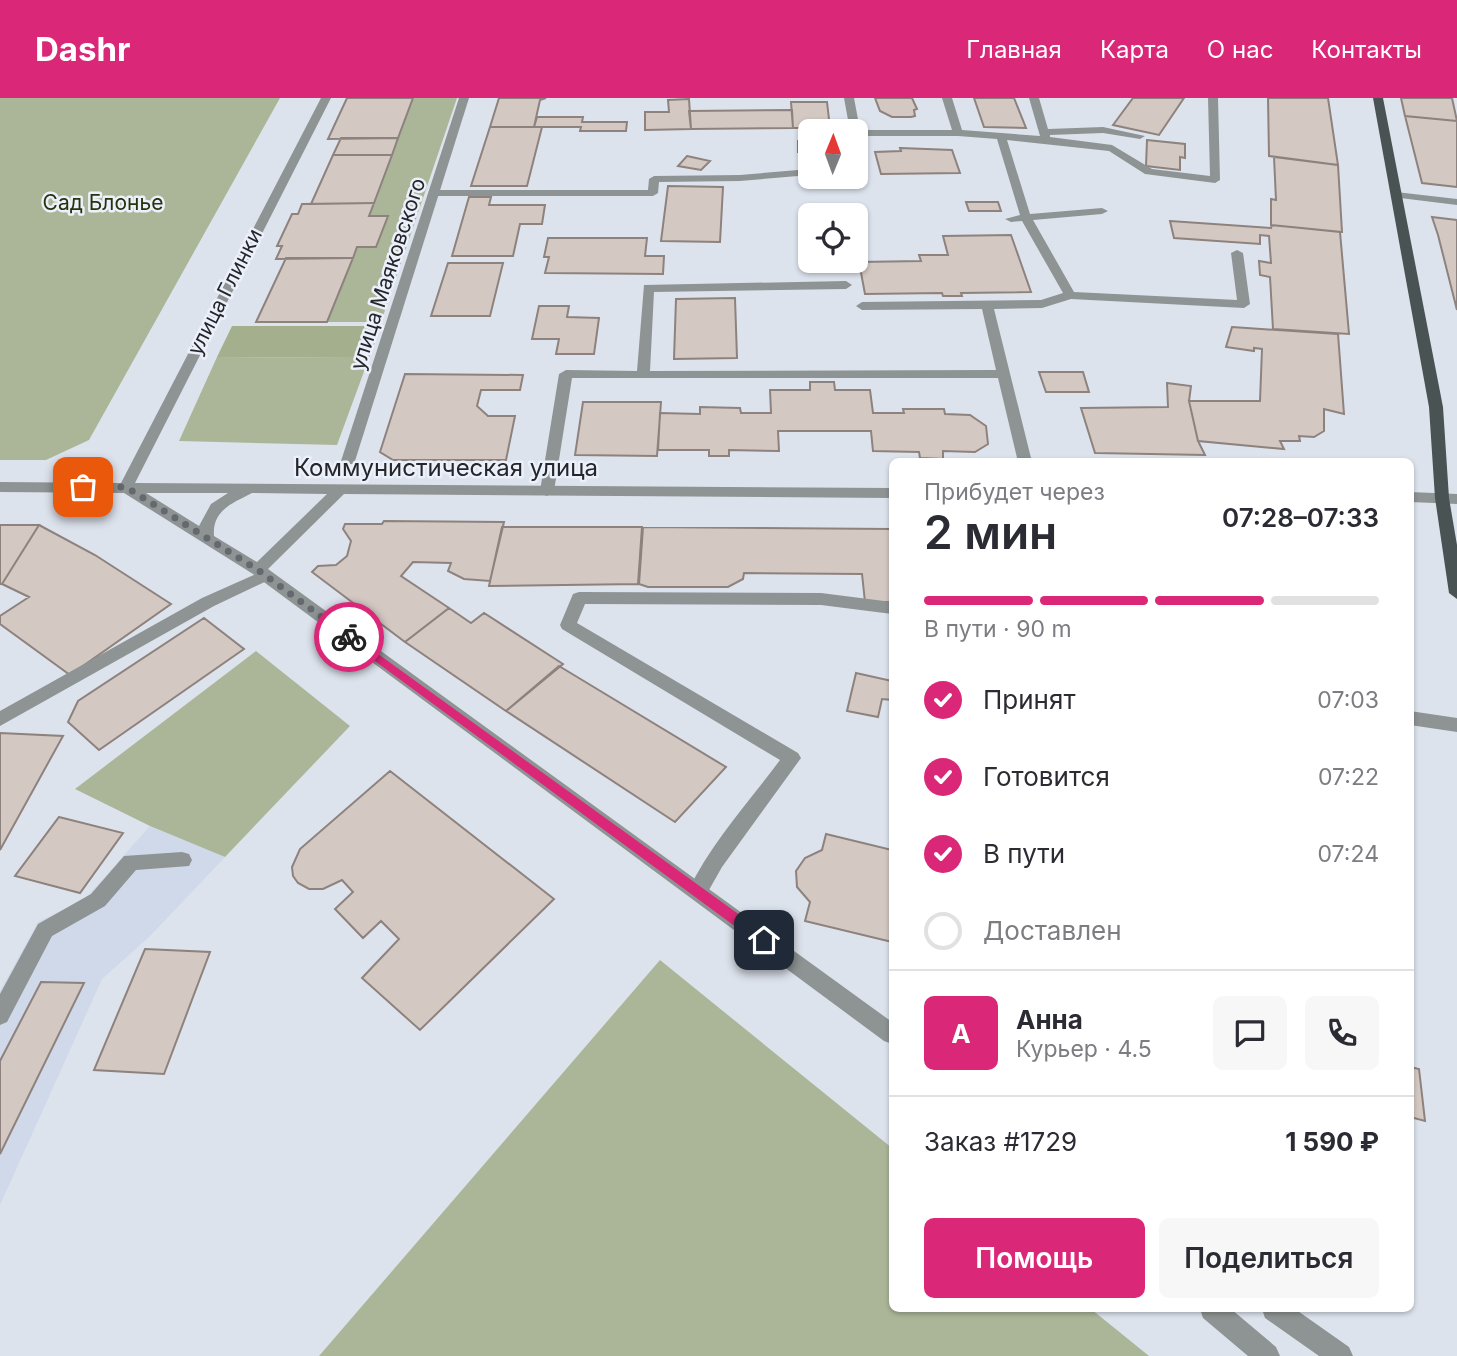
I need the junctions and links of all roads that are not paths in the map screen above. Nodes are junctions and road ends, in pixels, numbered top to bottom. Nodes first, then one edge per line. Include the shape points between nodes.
1 (326, 98) edge
2 (464, 98) edge
3 (849, 98) edge
4 (947, 98) edge
5 (1034, 98) edge
6 (1213, 98) edge
7 (1377, 98) edge
8 (853, 119) edge
9 (868, 132) edge
10 (958, 133) junction
11 (1001, 136) junction
12 (1140, 136) dead end
13 (1045, 137) junction
14 (798, 173) edge
15 (434, 193) junction
16 (1396, 195) junction
17 (1457, 202) edge
18 (1102, 211) dead end
19 (1026, 218) junction
20 (1011, 219) dead end
21 (1237, 253) dead end
22 (846, 285) dead end
23 (1070, 295) junction
24 (987, 305) junction
25 (862, 306) dead end
26 (1005, 374) junction
27 (643, 375) junction
28 (1024, 458) edge
29 (348, 461) dead end
30 (0, 487) edge
31 (126, 487) junction
32 (260, 489) junction
33 (279, 490) junction
34 (340, 490) junction
35 (547, 491) junction
36 (889, 494) edge
37 (1414, 497) edge
38 (1450, 498) edge
39 (294, 536) junction
40 (206, 537) junction
41 (226, 550) junction
42 (261, 572) junction
43 (1457, 593) edge
44 (889, 608) edge
45 (0, 719) edge
46 (1414, 719) edge
47 (1457, 725) edge
48 (182, 860) dead end
49 (698, 891) junction
50 (0, 1015) edge
51 (889, 1032) edge
52 (1216, 1312) edge
53 (1278, 1312) edge
54 (1267, 1356) edge
55 (1340, 1356) edge

1 - 31 street, улица Глинки
2 - 15 street, улица Маяковского
3 - 8 street
4 - 10 street
5 - 13 street
6 - 13 street via 1215,180 1149,172 1112,148
7 - 16 main road
9 - 10 street
10 - 11 street
11 - 13 street
11 - 19 street
12 - 13 street via 1103,130
14 - 15 street via 654,179 653,193
15 - 29 street, улица Маяковского
16 - 17 street
16 - 38 main road
18 - 19 street
19 - 20 street
19 - 23 street
21 - 23 street via 1244,304
22 - 27 street via 648,288
23 - 24 street via 1042,304
24 - 25 street
24 - 26 street
26 - 27 street
26 - 28 street
27 - 35 street via 566,374
30 - 31 street, Коммунистическая улица
31 - 32 street, Коммунистическая улица
31 - 40 street
32 - 33 street, Коммунистическая улица
32 - 40 street via 244,491 217,506 208,517
33 - 34 street, Коммунистическая улица
33 - 39 street via 293,493 306,509
34 - 35 street, Коммунистическая улица
34 - 39 street
35 - 36 street, Коммунистическая улица
37 - 38 street
38 - 43 main road
39 - 41 street via 257,552
39 - 42 street
40 - 41 street
41 - 42 street
42 - 45 street
42 - 49 street
44 - 49 street via 821,599 579,597 568,625 792,758
46 - 47 street
48 - 50 street via 131,862 98,900 46,930
49 - 51 street
52 - 54 street
53 - 55 street

